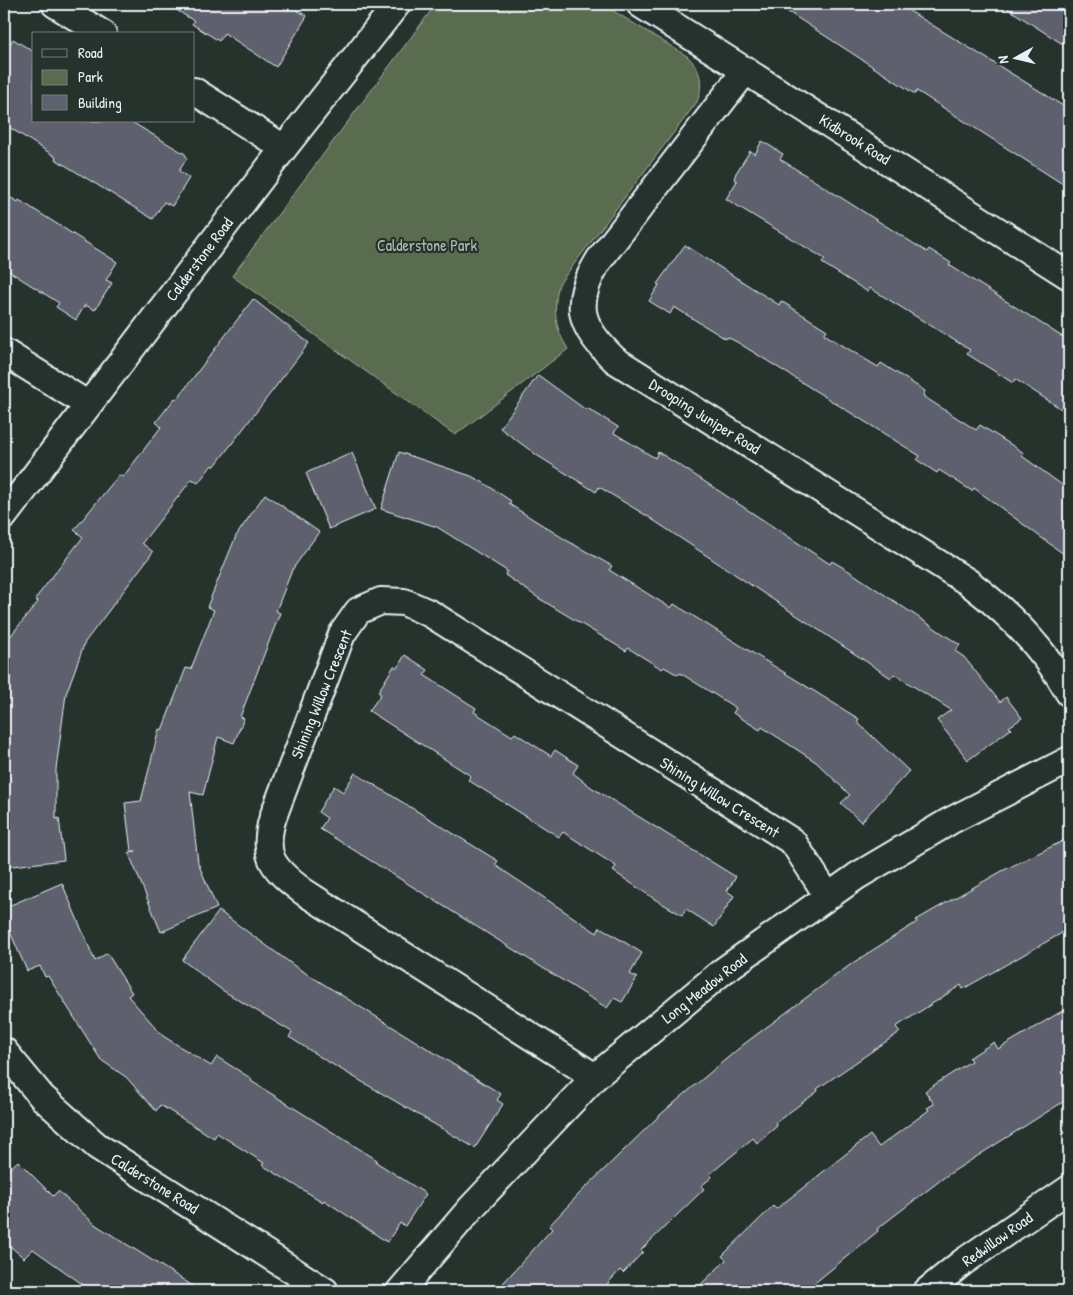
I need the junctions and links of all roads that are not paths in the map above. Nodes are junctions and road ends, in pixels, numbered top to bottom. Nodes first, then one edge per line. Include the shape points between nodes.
1 (55, 4) edge
2 (397, 4) edge
3 (640, 4) edge
4 (100, 32) edge
5 (746, 70) junction
6 (195, 91) edge
7 (284, 148) junction
8 (1069, 276) edge
9 (4, 352) edge
10 (87, 404) junction
11 (4, 516) edge
12 (1069, 693) edge
13 (1069, 760) edge
14 (828, 895) junction
15 (4, 1051) edge
16 (595, 1077) junction
17 (1069, 1189) edge
18 (325, 1291) edge
19 (400, 1291) edge
20 (927, 1291) edge

1 - 4 street
2 - 7 street, Calderstone Road
3 - 5 street, Kidbrook Road
5 - 8 street, Kidbrook Road
5 - 12 street, Drooping Juniper Road via 599,260 588,278 583,322 597,343 615,360 991,599 1056,668
6 - 7 street
7 - 10 street, Calderstone Road
9 - 10 street
10 - 11 street, Calderstone Road
13 - 14 street, Long Meadow Road via 950,822
14 - 16 street, Long Meadow Road via 723,972
14 - 16 street, Shining Willow Crescent via 793,842 431,614 404,602 381,601 358,611 342,634 273,817 266,838 270,858 284,877 304,892
15 - 18 street, Calderstone Road via 42,1097 97,1146
16 - 19 street, Long Meadow Road via 471,1208
17 - 20 street, Redwillow Road via 963,1262

